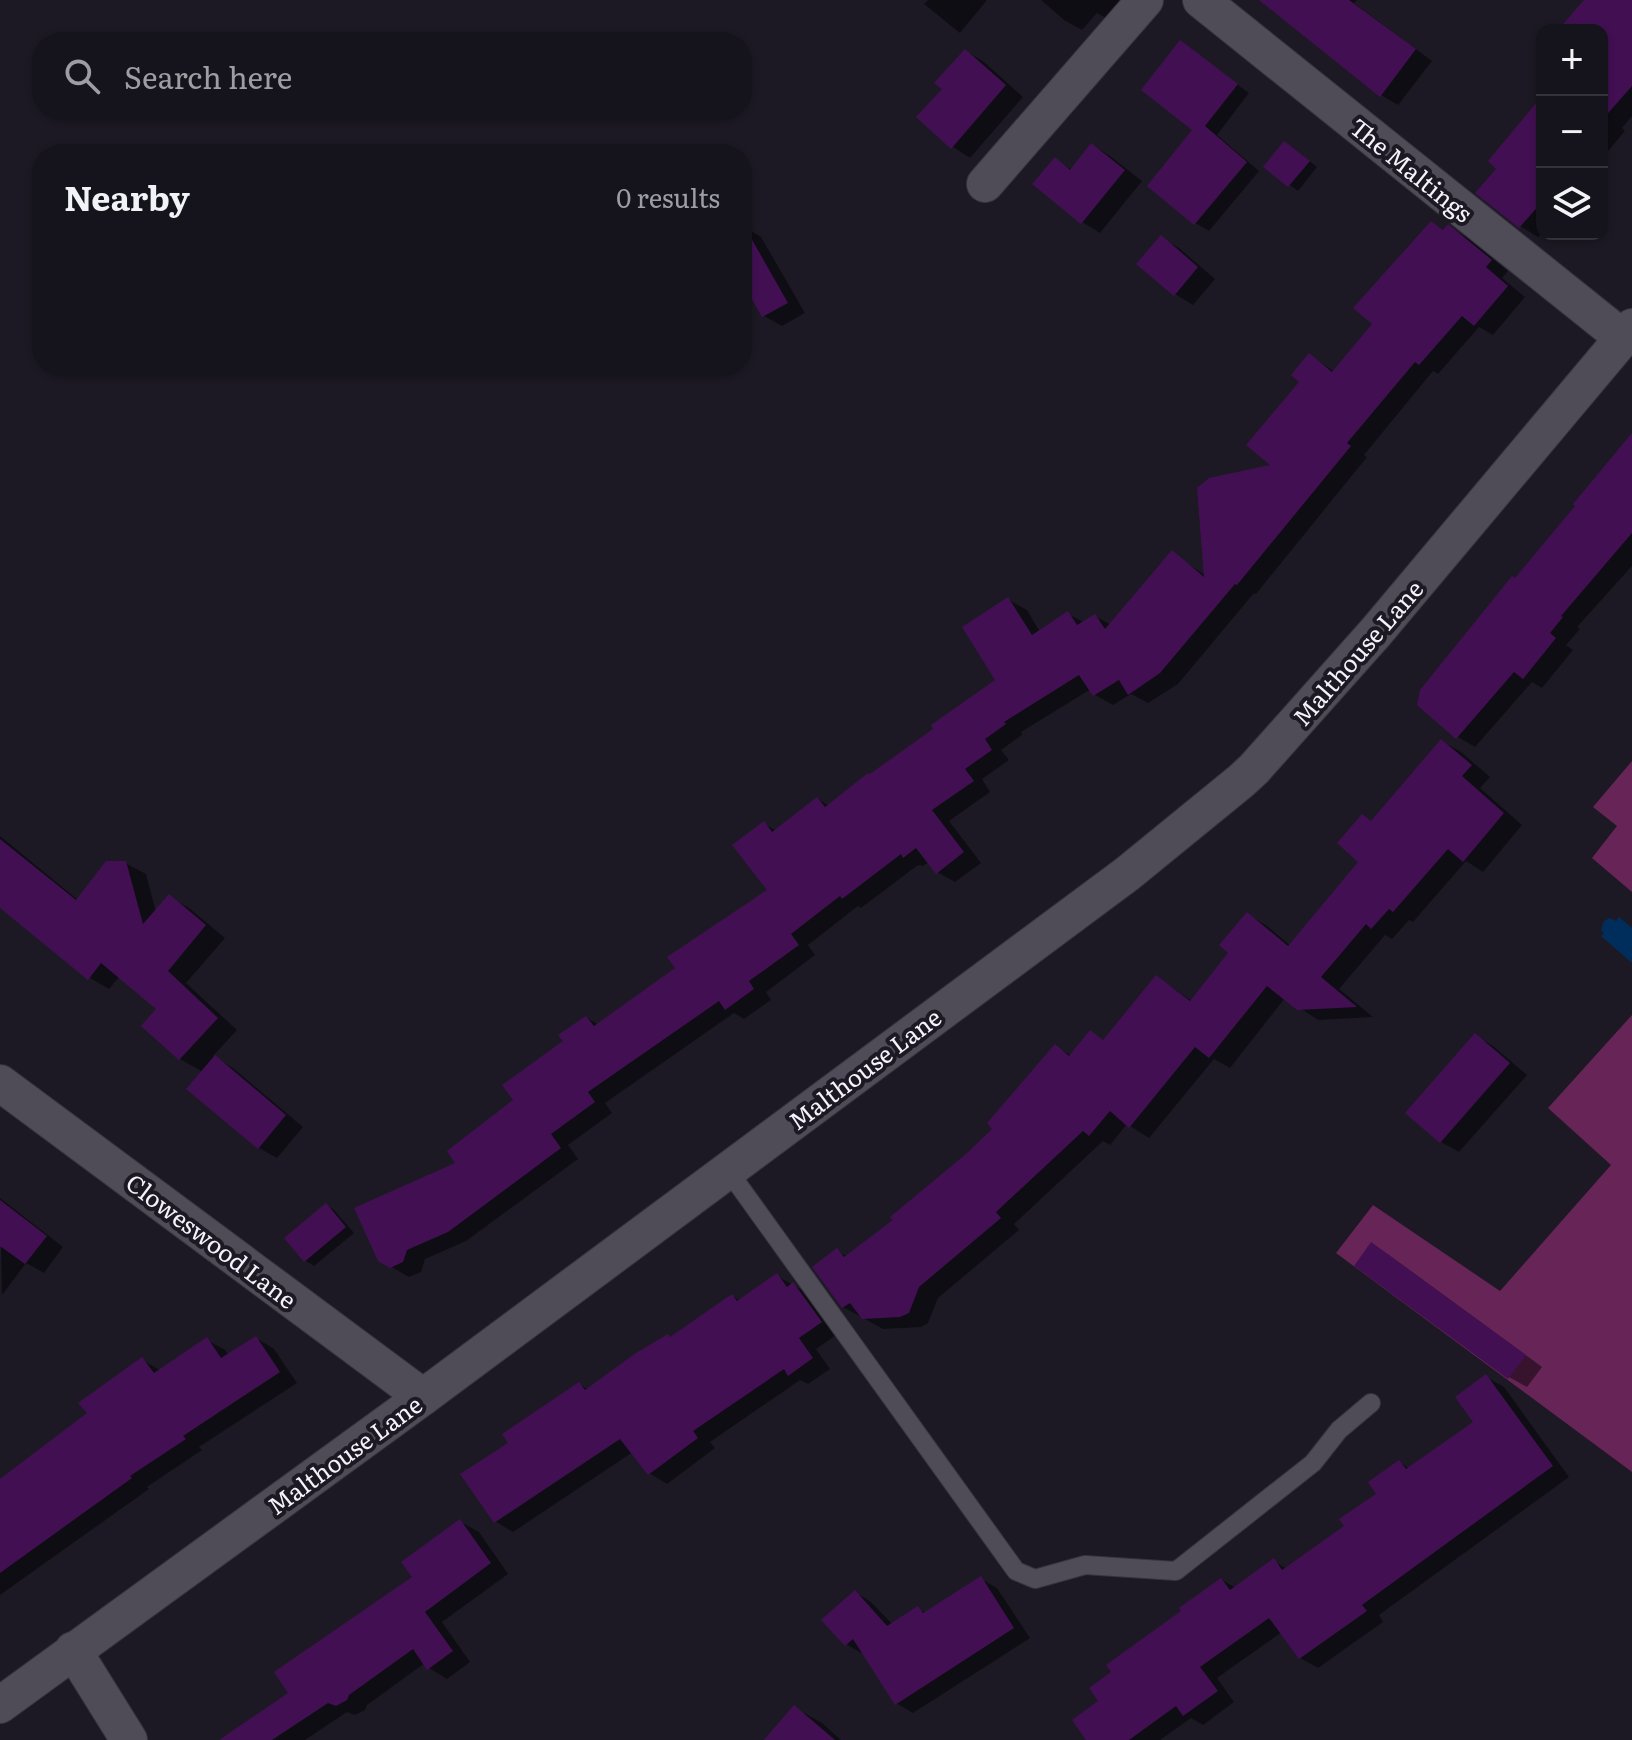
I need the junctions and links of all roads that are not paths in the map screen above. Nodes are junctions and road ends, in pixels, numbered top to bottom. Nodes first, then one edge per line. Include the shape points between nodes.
1 (1145, 0) edge
2 (1201, 0) edge
3 (985, 184) dead end
4 (1628, 332) edge
5 (0, 1083) edge
6 (727, 1169) junction
7 (423, 1397) junction
8 (1371, 1403) dead end
9 (73, 1650) junction
10 (6, 1700) edge
11 (129, 1740) edge

1 - 3 street
2 - 4 street, The Maltings
4 - 6 street, Malthouse Lane via 1254,769 1158,850
5 - 7 street, Cloweswood Lane
6 - 7 street, Malthouse Lane
6 - 8 lane via 1016,1571 1035,1579 1085,1565 1176,1571 1313,1463 1339,1430
7 - 9 street, Malthouse Lane
9 - 10 street, Malthouse Lane
9 - 11 street

